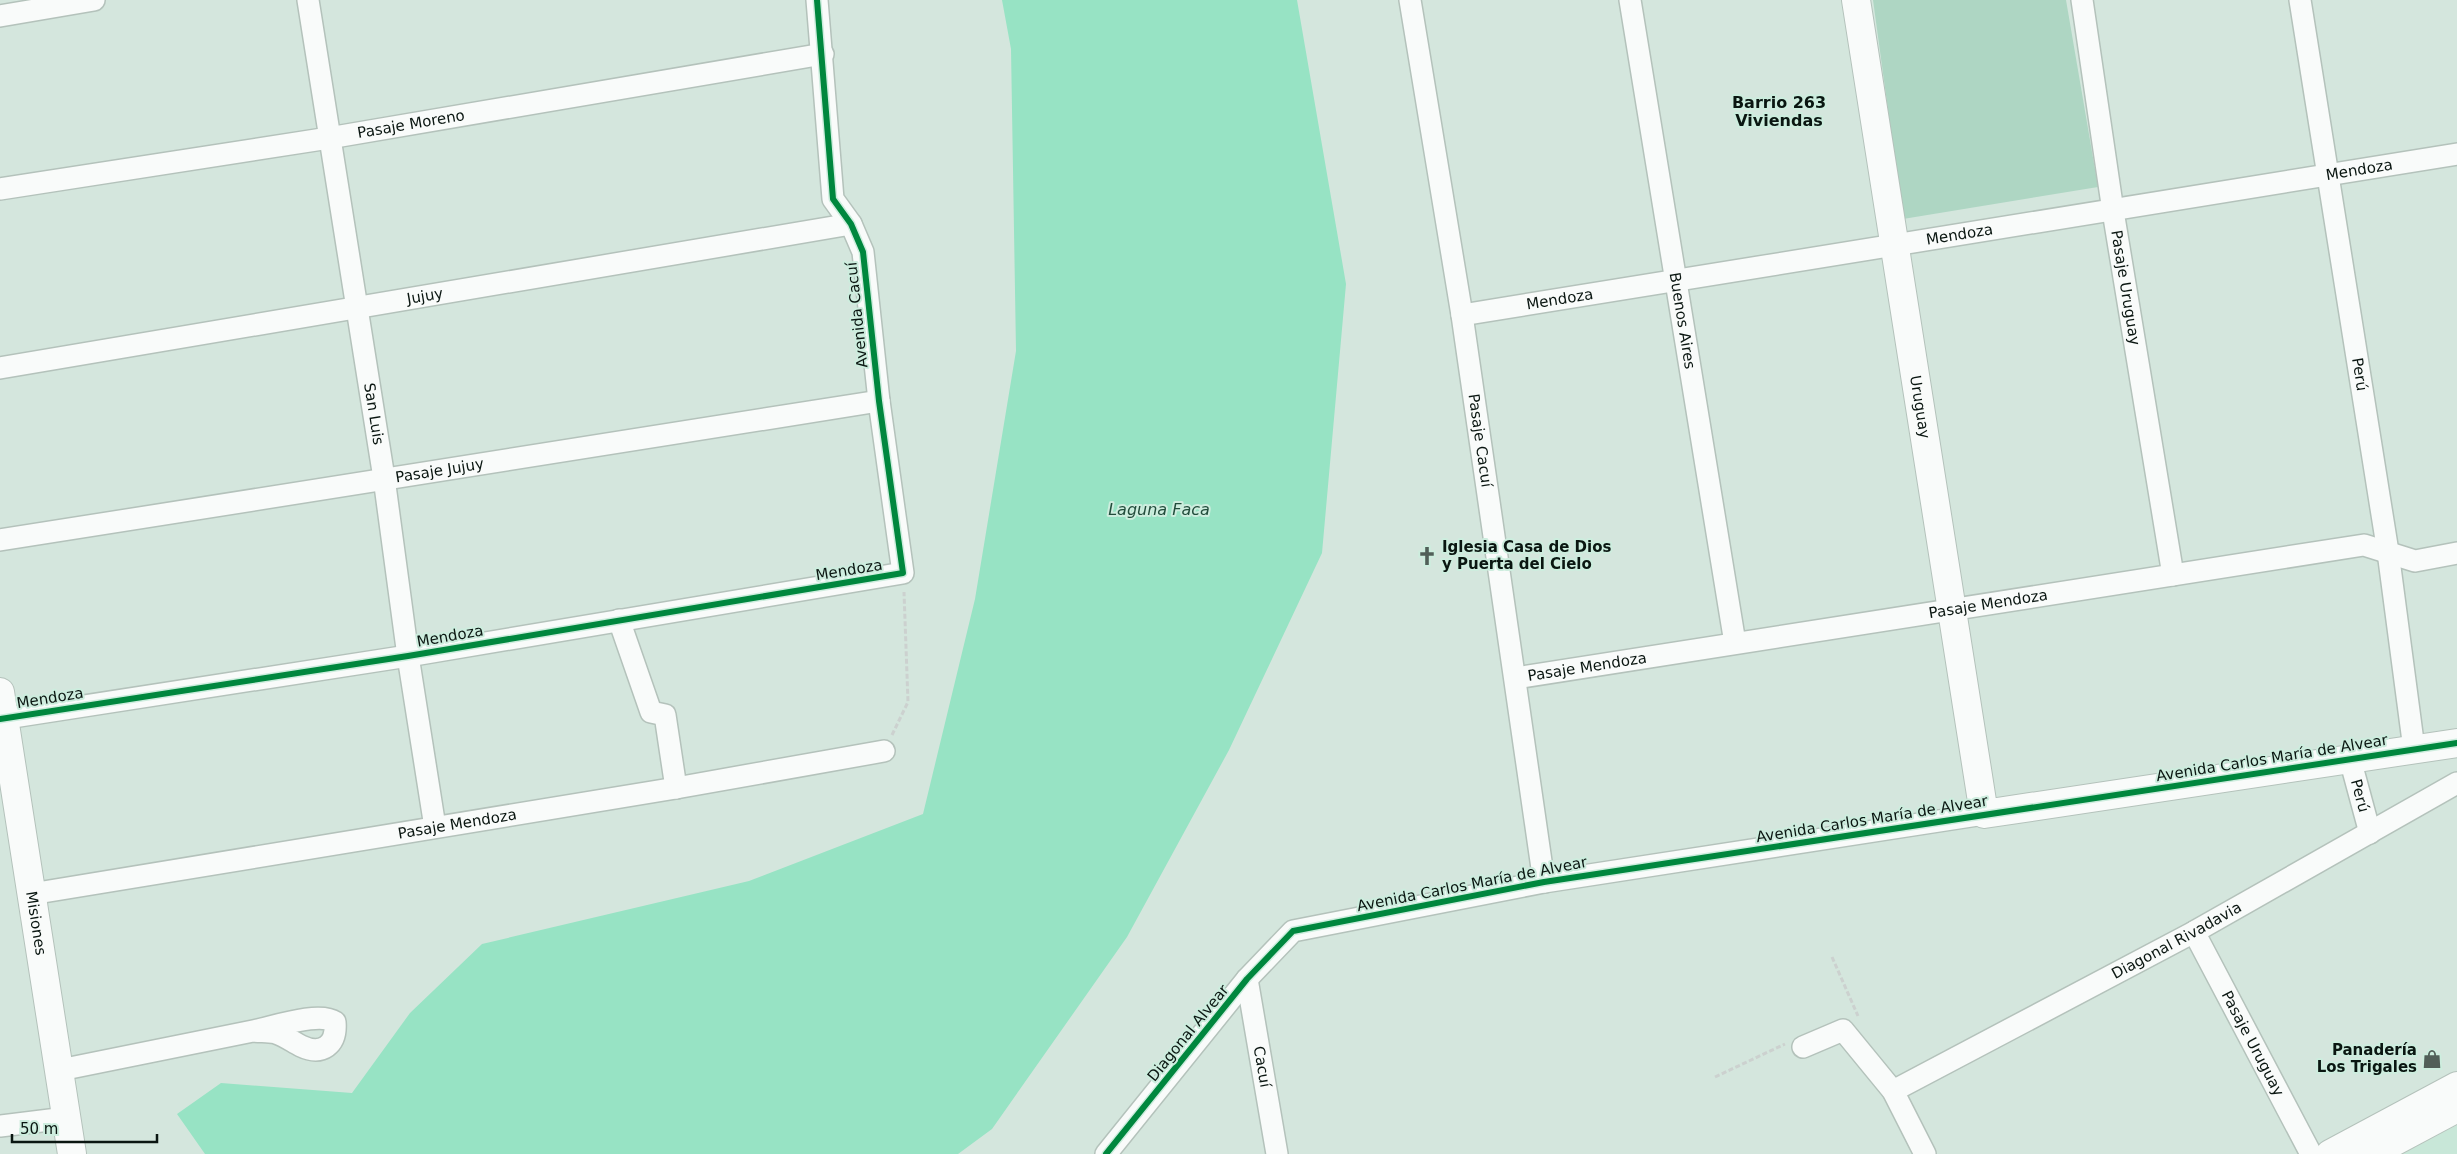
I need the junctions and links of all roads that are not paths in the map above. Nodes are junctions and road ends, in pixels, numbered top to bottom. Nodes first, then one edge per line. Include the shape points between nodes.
1 (94, 0) edge
2 (308, 0) edge
3 (817, 0) edge
4 (1410, 0) edge
5 (1630, 0) edge
6 (1856, 0) edge
7 (2082, 0) edge
8 (2300, 0) edge
9 (0, 16) edge
10 (823, 54) junction
11 (329, 138) junction
12 (2457, 154) edge
13 (2328, 175) junction
14 (0, 189) edge
15 (2113, 211) junction
16 (851, 224) junction
17 (1894, 244) junction
18 (1674, 281) junction
19 (356, 306) junction
20 (1462, 315) junction
21 (0, 368) edge
22 (879, 401) junction
23 (384, 478) junction
24 (0, 540) edge
25 (2388, 552) junction
26 (2457, 553) edge
27 (903, 574) joint
28 (2173, 575) junction
29 (1952, 609) junction
30 (619, 620) junction
31 (1735, 643) junction
32 (408, 656) junction
33 (1516, 678) junction
34 (2, 710) edge
35 (2457, 743) edge
36 (2414, 749) junction
37 (884, 751) road end
38 (2350, 759) junction
39 (2457, 784) edge
40 (676, 788) junction
41 (1984, 814) junction
42 (435, 828) junction
43 (2370, 832) junction
44 (1544, 882) junction
45 (31, 894) junction
46 (1293, 931) joint
47 (2194, 932) junction
48 (1247, 979) junction
49 (253, 1031) dead end
50 (1803, 1047) road end
51 (60, 1070) junction
52 (2457, 1086) edge
53 (1893, 1091) junction
54 (2457, 1108) edge
55 (66, 1118) junction
56 (0, 1126) edge
57 (72, 1154) edge
58 (1106, 1154) edge
59 (1277, 1154) edge
60 (1925, 1154) edge
61 (2311, 1154) edge
62 (2330, 1154) edge
63 (2371, 1154) edge

1 - 9 street
2 - 11 street, San Luis
3 - 10 street, Avenida Cacuí
4 - 20 street, Pasaje Cacuí
5 - 18 street, Buenos Aires
6 - 17 street, Uruguay
7 - 15 street, Pasaje Uruguay
8 - 13 street, Perú
10 - 11 street, Pasaje Moreno
10 - 16 street, Avenida Cacuí via 833,199
11 - 14 street, Pasaje Moreno
11 - 19 street, San Luis
12 - 13 street, Mendoza
13 - 15 street, Mendoza
13 - 25 street, Perú
15 - 17 street, Mendoza
15 - 28 street, Pasaje Uruguay
16 - 19 street, Jujuy
16 - 22 street, Avenida Cacuí via 863,252
17 - 18 street, Mendoza
17 - 29 street, Uruguay
18 - 20 street, Mendoza
18 - 31 street, Buenos Aires
19 - 21 street, Jujuy
19 - 23 street, San Luis
20 - 33 street, Pasaje Cacuí
22 - 23 street, Pasaje Jujuy
22 - 27 street, Avenida Cacuí
23 - 24 street, Pasaje Jujuy
23 - 32 street, San Luis
25 - 26 street, Pasaje Mendoza via 2415,560
25 - 28 street, Pasaje Mendoza via 2364,545
25 - 36 street, Perú
27 - 30 street, Mendoza
28 - 29 street, Pasaje Mendoza
29 - 31 street, Pasaje Mendoza
29 - 41 street, Uruguay
30 - 32 street, Mendoza
30 - 40 street via 651,712 665,715
31 - 33 street, Pasaje Mendoza
32 - 34 street, Mendoza
32 - 42 street, San Luis
33 - 44 street, Pasaje Cacuí
34 - 45 street, Misiones
35 - 36 street, Avenida Carlos María de Alvear
36 - 38 street, Avenida Carlos María de Alvear
37 - 40 street, Pasaje Mendoza
38 - 41 street, Avenida Carlos María de Alvear
38 - 43 street, Perú
39 - 43 street, Diagonal Rivadavia
40 - 42 street, Pasaje Mendoza
41 - 44 street, Avenida Carlos María de Alvear
42 - 45 street, Pasaje Mendoza
43 - 47 street, Diagonal Rivadavia
44 - 46 street, Avenida Carlos María de Alvear
45 - 51 street, Misiones
46 - 48 street, Diagonal Alvear
47 - 53 street, Diagonal Rivadavia
47 - 61 street, Pasaje Uruguay
48 - 58 street, Diagonal Alvear
48 - 59 street, Cacuí
49 - 51 street
50 - 53 street via 1843,1030
51 - 55 street, Misiones
52 - 62 street
53 - 60 street
54 - 63 street
55 - 56 street
55 - 57 street, Misiones

